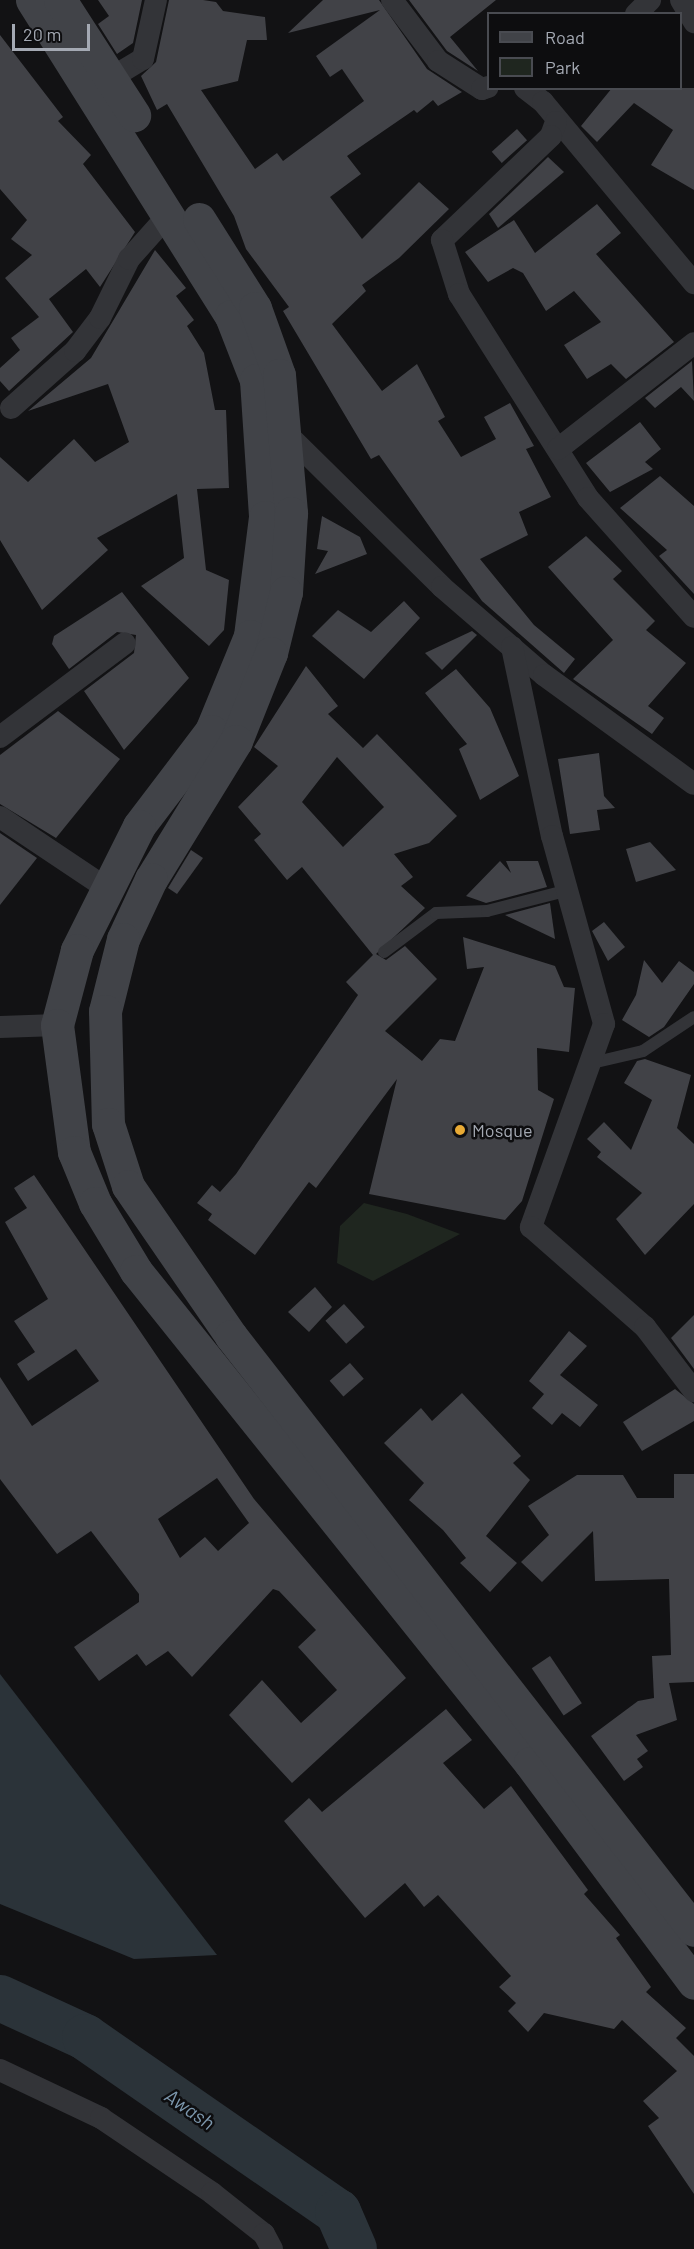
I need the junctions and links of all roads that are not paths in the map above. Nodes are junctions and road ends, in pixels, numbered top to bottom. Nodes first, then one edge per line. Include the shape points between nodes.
1 (32, 0) edge
2 (60, 0) edge
3 (156, 0) edge
4 (392, 0) edge
5 (650, 0) edge
6 (681, 0) edge
7 (638, 12) edge
8 (694, 22) edge
9 (111, 78) junction
10 (487, 88) edge
11 (532, 90) edge
12 (550, 95) edge
13 (556, 122) junction
14 (128, 125) junction
15 (170, 213) junction
16 (694, 283) edge
17 (243, 312) junction
18 (694, 343) edge
19 (12, 415) edge
20 (288, 435) junction
21 (558, 449) junction
22 (694, 617) edge
23 (125, 643) dead end
24 (512, 647) junction
25 (0, 737) edge
26 (694, 784) edge
27 (0, 817) edge
28 (106, 888) junction
29 (569, 890) junction
30 (384, 952) dead end
31 (694, 1017) edge
32 (57, 1025) junction
33 (0, 1027) edge
34 (592, 1063) junction
35 (231, 1336) junction
36 (203, 1359) junction
37 (694, 1391) edge
38 (694, 1930) edge
39 (690, 1966) edge
40 (0, 2070) edge
41 (272, 2249) edge

1 - 14 main road
2 - 9 main road
3 - 9 street via 143,58
4 - 10 street via 438,61 482,89
5 - 7 street
6 - 8 street
9 - 14 main road
11 - 12 street
12 - 13 street
13 - 16 street
13 - 21 street via 550,136 442,240 459,294
14 - 15 main road
14 - 17 main road
15 - 17 main road
15 - 19 street via 129,259 100,318 75,351
17 - 20 main road via 279,375
17 - 28 main road via 256,380 265,517 250,636 211,731 139,826
18 - 21 street
20 - 24 street via 442,587
20 - 35 main road via 291,513 286,592 271,653 236,741 146,889 123,939 105,1011 108,1125 128,1186
21 - 22 street via 588,498
23 - 25 street
24 - 26 street
24 - 29 street via 552,836
27 - 28 street
28 - 32 main road via 77,950
29 - 30 lane via 487,911 436,913
29 - 34 street via 604,1024
31 - 34 lane via 643,1051
32 - 33 street
32 - 36 main road via 74,1152 95,1203 136,1271
34 - 37 street via 531,1227 645,1328
35 - 36 main road
35 - 38 main road
36 - 39 main road
40 - 41 street via 101,2118 212,2193 264,2234

